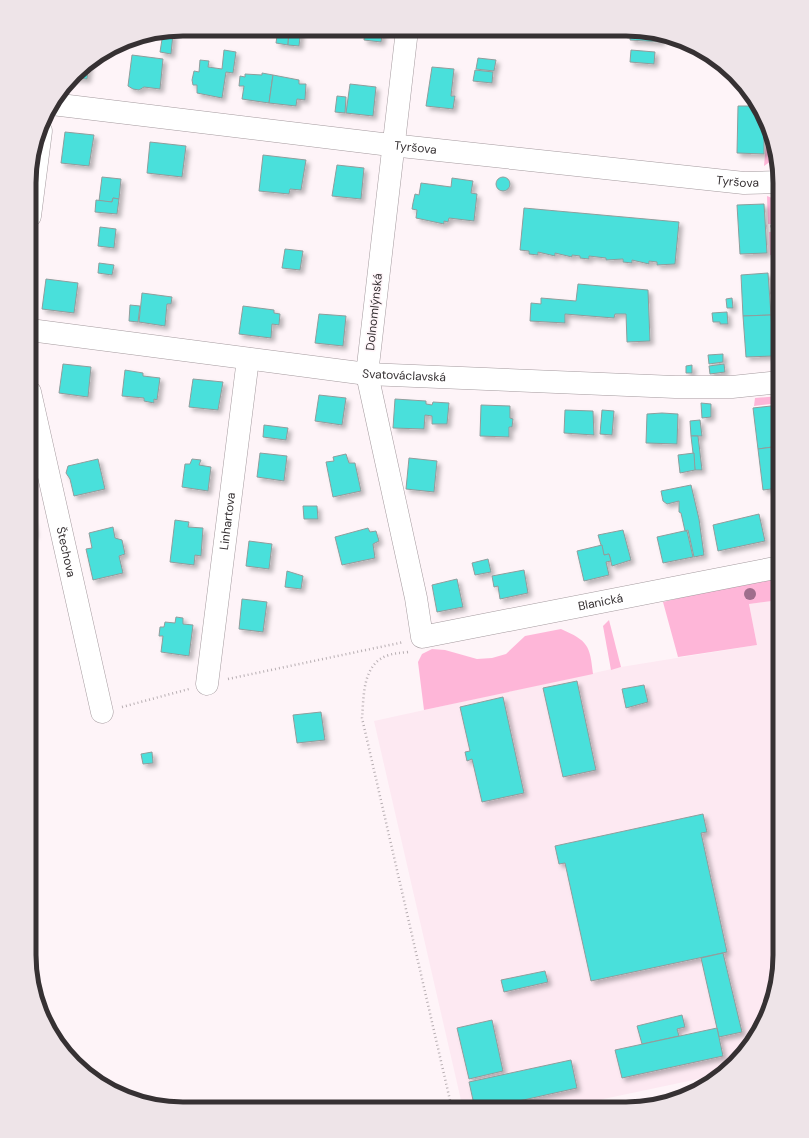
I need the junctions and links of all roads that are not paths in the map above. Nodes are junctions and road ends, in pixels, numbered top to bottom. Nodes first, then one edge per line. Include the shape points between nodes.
1 (405, 36) edge
2 (59, 105) edge
3 (392, 145) junction
4 (773, 182) edge
5 (36, 331) edge
6 (248, 359) junction
7 (367, 374) junction
8 (773, 383) edge
9 (36, 419) edge
10 (773, 568) edge
11 (418, 644) joint
12 (207, 684) road end
13 (102, 712) road end

1 - 3 street, Dolnomlýnská
2 - 3 street, Tyršova
3 - 4 street, Tyršova via 744,183
3 - 7 street, Dolnomlýnská
5 - 6 street, Svatováclavská
6 - 7 street, Svatováclavská
6 - 12 street, Linhartova
7 - 8 street, Svatováclavská via 680,387 732,387
7 - 11 street, Dolnomlýnská via 416,598
9 - 13 street, Štechova
10 - 11 street, Blanická

